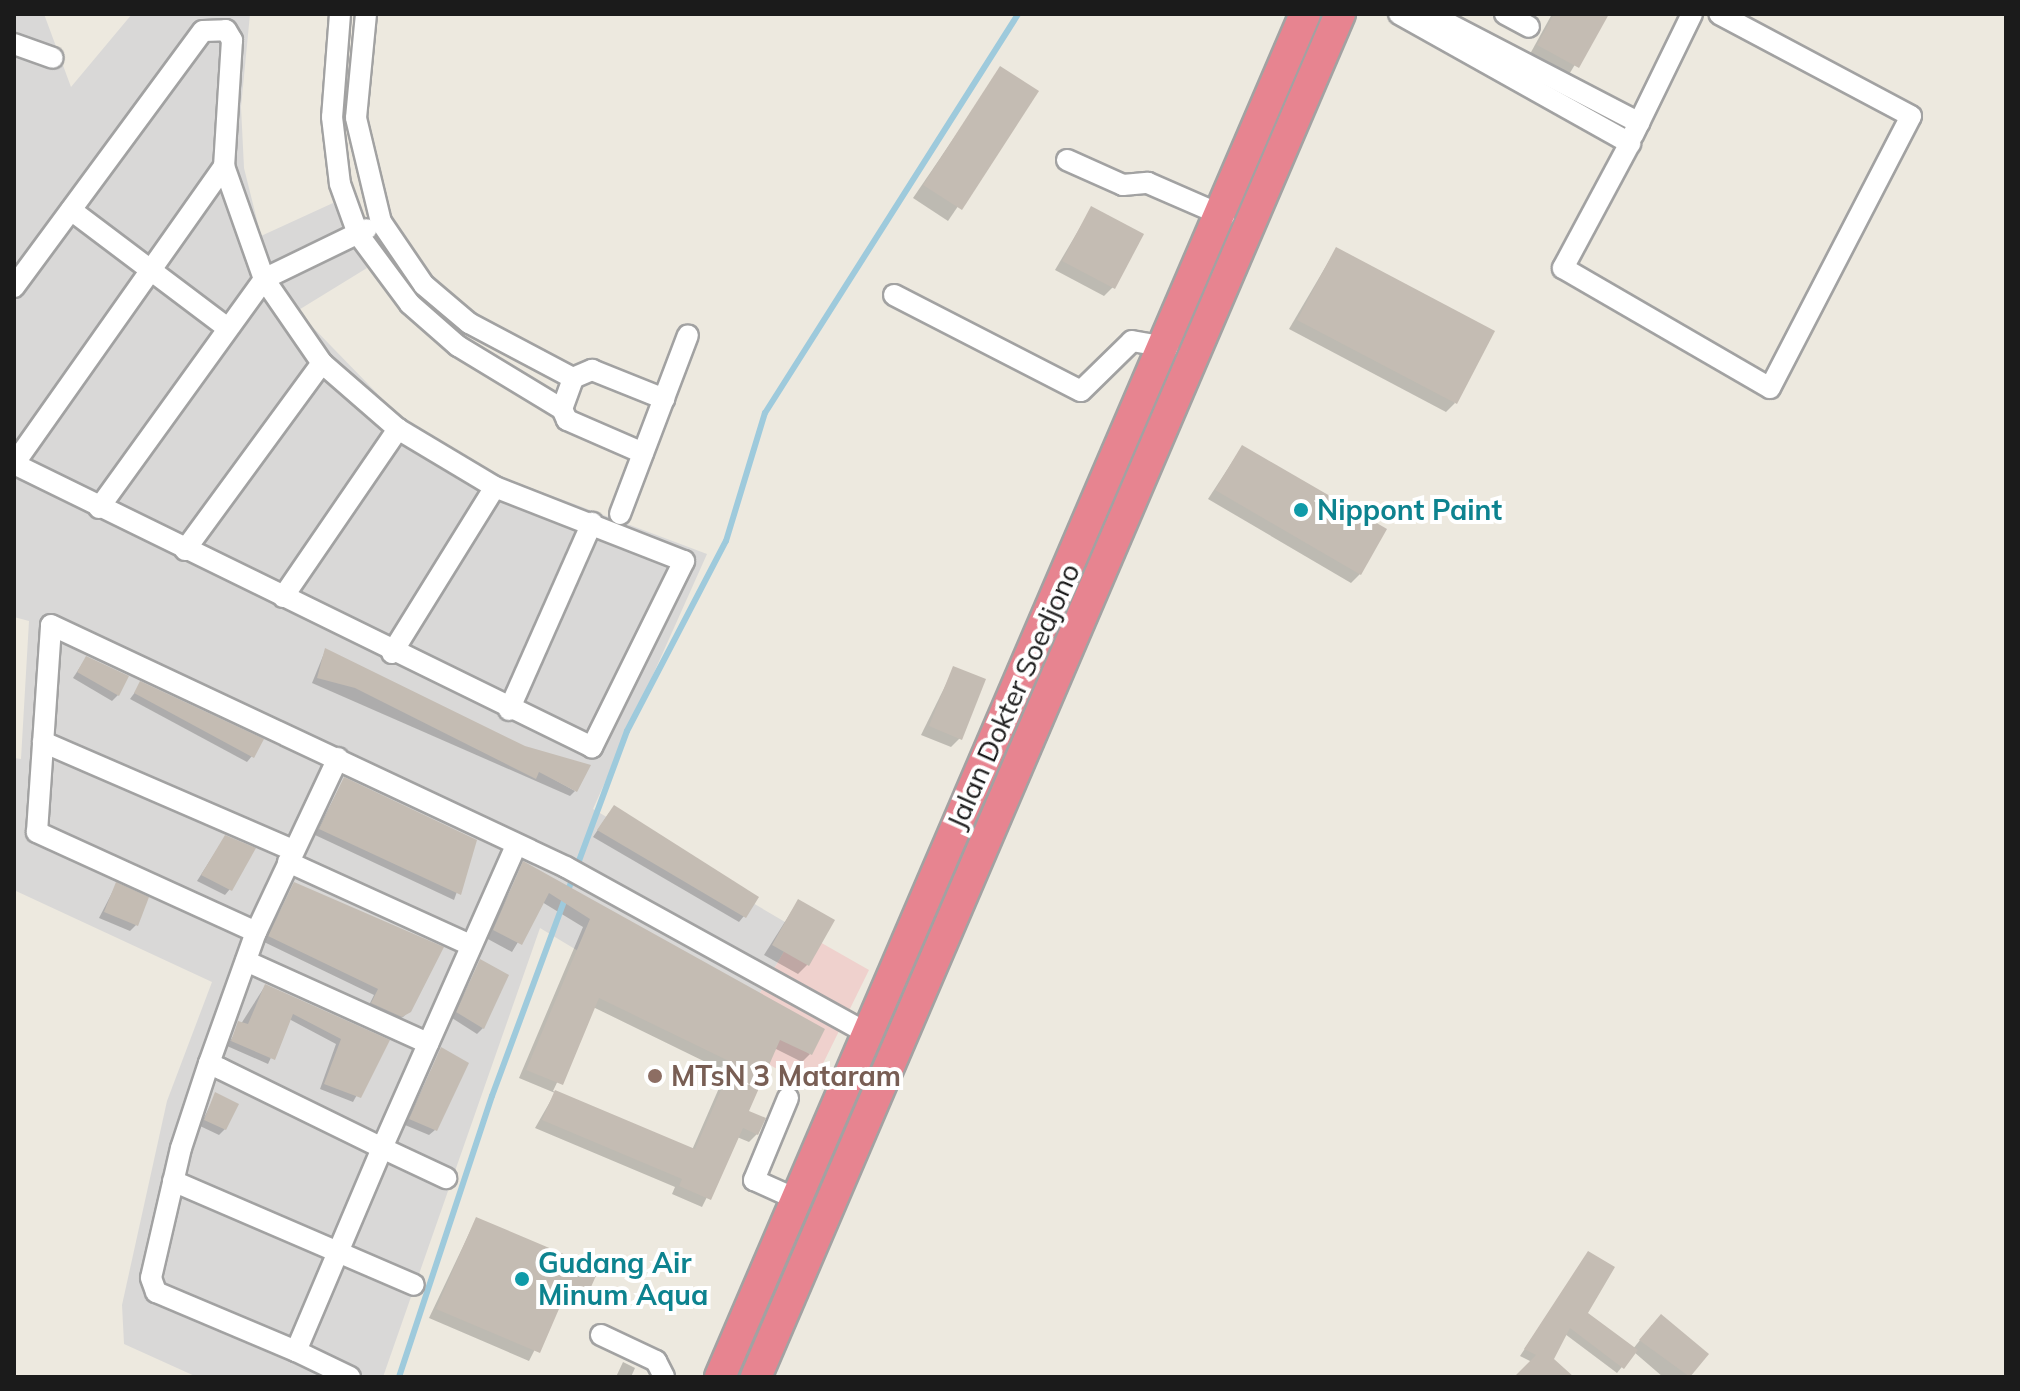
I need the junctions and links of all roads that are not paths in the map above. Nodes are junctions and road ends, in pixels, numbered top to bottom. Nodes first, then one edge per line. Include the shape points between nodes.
1 (340, 14) edge
2 (366, 14) edge
3 (1305, 14) edge
4 (1340, 14) edge
5 (1399, 14) edge
6 (1430, 14) edge
7 (1505, 14) edge
8 (1692, 14) edge
9 (1719, 14) edge
10 (1529, 27) dead end
11 (14, 44) edge
12 (53, 58) dead end
13 (1639, 123) junction
14 (1630, 143) junction
15 (1067, 160) dead end
16 (224, 166) junction
17 (1265, 200) junction
18 (71, 210) junction
19 (1224, 215) junction
20 (381, 222) junction
21 (358, 234) junction
22 (1246, 242) junction
23 (147, 267) junction
24 (264, 279) junction
25 (14, 287) edge
26 (894, 295) dead end
27 (225, 326) junction
28 (688, 335) dead end
29 (1167, 347) junction
30 (322, 363) junction
31 (573, 378) junction
32 (664, 399) junction
33 (562, 409) junction
34 (398, 429) junction
35 (643, 453) junction
36 (14, 464) edge
37 (495, 487) junction
38 (99, 508) junction
39 (620, 514) dead end
40 (592, 523) junction
41 (185, 550) junction
42 (283, 597) junction
43 (392, 653) junction
44 (1020, 679) junction
45 (1050, 691) junction
46 (509, 710) junction
47 (1000, 726) junction
48 (1029, 739) junction
49 (43, 742) junction
50 (338, 758) junction
51 (516, 846) junction
52 (290, 856) junction
53 (256, 932) junction
54 (470, 945) junction
55 (246, 961) junction
56 (868, 1034) junction
57 (428, 1043) junction
58 (209, 1063) junction
59 (788, 1098) dead end
60 (382, 1148) junction
61 (446, 1178) dead end
62 (173, 1181) junction
63 (796, 1199) junction
64 (338, 1251) junction
65 (414, 1285) dead end
66 (601, 1335) dead end
67 (296, 1351) junction
68 (350, 1377) edge
69 (664, 1377) edge
70 (720, 1377) edge
71 (756, 1377) edge

1 - 21 street via 332,117 340,184
2 - 20 street via 356,118
3 - 19 highway, Jalan Dokter Soedjono
4 - 17 highway, Jalan Dokter Soedjono
5 - 14 street
6 - 13 street
7 - 10 street
8 - 13 street
9 - 14 street via 1911,116 1770,388 1563,268
11 - 12 street
13 - 14 street
15 - 19 street via 1123,185 1148,183
16 - 18 street via 232,40 215,26
16 - 23 street
16 - 24 street
17 - 19 highway
17 - 22 highway, Jalan Dokter Soedjono
18 - 23 street
18 - 25 street
19 - 22 highway via 1231,233
19 - 29 highway, Jalan Dokter Soedjono
20 - 21 street
20 - 31 street via 424,285 469,323
21 - 24 street
21 - 33 street via 410,304 439,329
22 - 45 highway, Jalan Dokter Soedjono
23 - 27 street
23 - 36 street
24 - 27 street
24 - 30 street
26 - 29 street via 1081,391 1132,341
27 - 38 street
28 - 32 street
29 - 44 highway, Jalan Dokter Soedjono
30 - 34 street
30 - 41 street
31 - 32 street via 592,370
31 - 33 street
32 - 35 street
33 - 35 street via 574,427
34 - 37 street
34 - 42 street
35 - 39 street
36 - 38 street
37 - 40 street
37 - 43 street
38 - 41 street
40 - 46 street
40 - 46 street via 679,556 682,568 592,747
41 - 42 street
42 - 43 street
43 - 46 street
44 - 45 highway via 1018,694 1029,704 1042,702
44 - 47 highway, Jalan Dokter Soedjono
45 - 48 highway, Jalan Dokter Soedjono
47 - 48 highway via 1021,716
47 - 56 highway, Jalan Dokter Soedjono
48 - 71 highway, Jalan Dokter Soedjono
49 - 50 street via 47,634 54,624
49 - 52 street
49 - 53 street via 36,829 44,840
50 - 51 street
50 - 52 street
51 - 54 street
51 - 56 street via 599,884
52 - 53 street
52 - 54 street
53 - 55 street
54 - 57 street
55 - 57 street
55 - 58 street
56 - 63 highway, Jalan Dokter Soedjono
57 - 60 street
58 - 60 street
58 - 62 street
59 - 63 street via 754,1180
60 - 61 street
60 - 64 street
62 - 64 street
62 - 67 street via 151,1278 156,1292
63 - 70 highway, Jalan Dokter Soedjono
64 - 65 street
64 - 67 street
66 - 69 street via 656,1361
67 - 68 street

